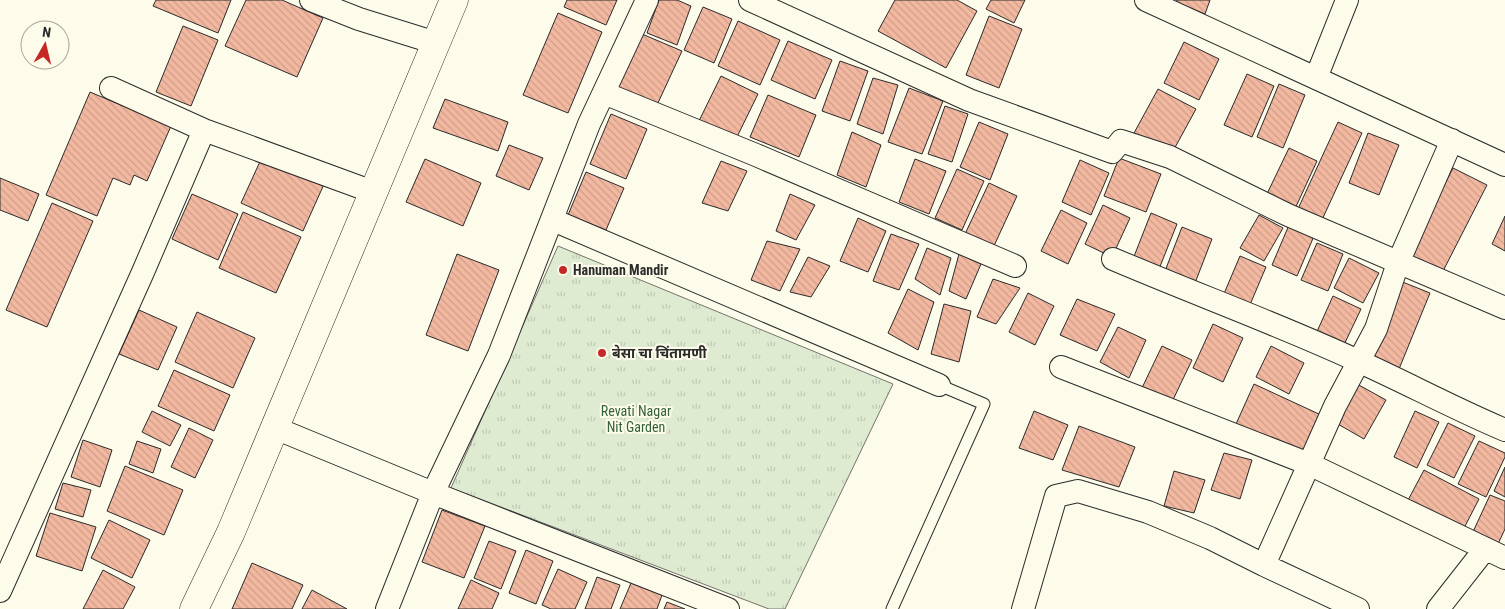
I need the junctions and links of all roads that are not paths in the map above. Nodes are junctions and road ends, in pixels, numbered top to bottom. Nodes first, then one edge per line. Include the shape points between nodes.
1 (311, 0) edge
2 (454, 0) edge
3 (647, 0) edge
4 (750, 0) edge
5 (1146, 0) edge
6 (1347, 0) edge
7 (436, 43) junction
8 (1316, 78) junction
9 (111, 88) dead end
10 (604, 93) junction
11 (204, 130) junction
12 (1452, 140) junction
13 (1505, 165) edge
14 (373, 192) junction
15 (553, 220) junction
16 (1113, 259) dead end
17 (1398, 263) junction
18 (1015, 266) dead end
19 (1505, 308) edge
20 (1359, 361) junction
21 (1061, 367) dead end
22 (939, 385) joint
23 (274, 428) junction
24 (1505, 430) edge
25 (1309, 464) junction
26 (433, 493) junction
27 (1495, 554) edge
28 (1264, 565) junction
29 (0, 591) edge
30 (194, 609) edge
31 (387, 609) edge
32 (728, 609) edge
33 (892, 609) edge
34 (1023, 609) edge
35 (1358, 609) edge
36 (1438, 609) edge

1 - 7 street
2 - 7 street
3 - 10 street
4 - 17 street via 969,100 1112,152 1121,141 1170,157 1288,215
5 - 8 street
6 - 8 street
7 - 14 street
8 - 12 street
9 - 11 street
10 - 15 street
10 - 18 street
11 - 14 street
11 - 29 street
12 - 13 street
12 - 17 street
14 - 23 street
15 - 22 street
15 - 26 street via 498,355
16 - 20 street
17 - 19 street
17 - 20 street via 1376,330
20 - 24 street
20 - 25 street
21 - 25 street
22 - 33 lane via 984,404
23 - 26 street
23 - 30 street
25 - 27 street
25 - 28 street
26 - 31 street
26 - 32 street
27 - 36 street
28 - 34 street via 1148,512 1078,491 1056,496
28 - 35 street

